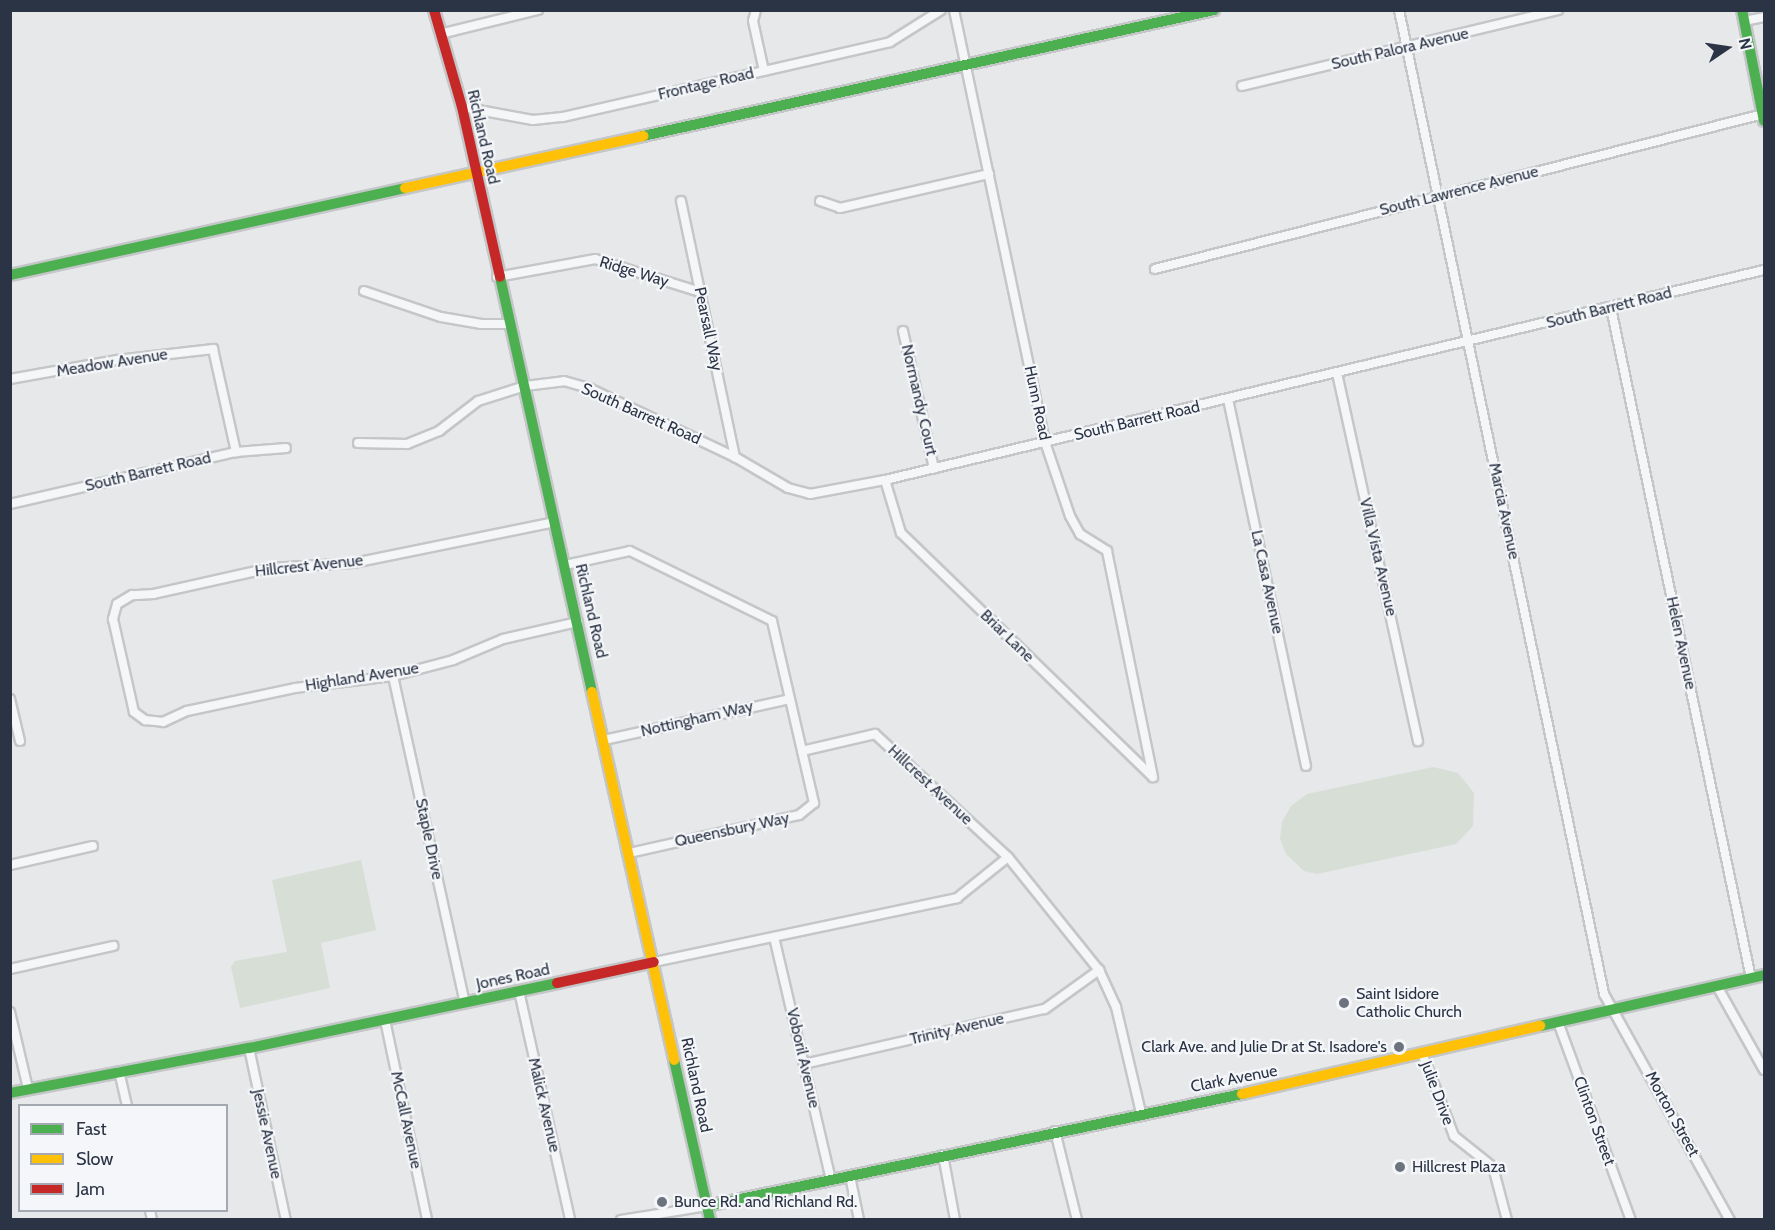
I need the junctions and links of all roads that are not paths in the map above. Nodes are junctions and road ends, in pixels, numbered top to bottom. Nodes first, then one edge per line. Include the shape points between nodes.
1 (434, 10) edge
2 (538, 10) edge
3 (756, 10) edge
4 (941, 10) edge
5 (954, 10) edge
6 (1214, 10) edge
7 (1399, 10) edge
8 (1558, 10) edge
9 (1743, 16) edge
10 (1764, 16) edge
11 (440, 34) junction
12 (1407, 49) junction
13 (966, 64) junction
14 (764, 71) junction
15 (1242, 86) dead end
16 (462, 107) junction
17 (1764, 117) edge
18 (477, 173) junction
19 (989, 174) junction
20 (1438, 196) junction
21 (681, 201) dead end
22 (820, 201) dead end
23 (1155, 269) dead end
24 (1764, 270) edge
25 (10, 275) edge
26 (497, 277) junction
27 (364, 291) dead end
28 (700, 291) junction
29 (1611, 309) junction
30 (508, 324) junction
31 (903, 331) dead end
32 (1469, 342) junction
33 (1337, 374) junction
34 (10, 379) edge
35 (525, 386) junction
36 (1228, 399) junction
37 (1045, 442) junction
38 (358, 443) dead end
39 (286, 448) dead end
40 (236, 452) junction
41 (735, 457) junction
42 (934, 469) junction
43 (885, 480) junction
44 (10, 504) edge
45 (555, 522) junction
46 (565, 565) junction
47 (578, 622) junction
48 (393, 676) junction
49 (10, 699) edge
50 (790, 699) junction
51 (145, 720) joint
52 (604, 740) junction
53 (20, 741) dead end
54 (1418, 741) dead end
55 (802, 752) junction
56 (1306, 766) dead end
57 (1153, 777) joint
58 (93, 846) dead end
59 (629, 853) junction
60 (1008, 857) junction
61 (10, 865) edge
62 (774, 937) junction
63 (113, 946) dead end
64 (654, 962) junction
65 (10, 969) edge
66 (1099, 970) junction
67 (1764, 975) edge
68 (1750, 978) junction
69 (1717, 986) junction
70 (519, 991) junction
71 (465, 1003) junction
72 (1613, 1010) junction
73 (10, 1012) edge
74 (385, 1020) junction
75 (1558, 1022) junction
76 (249, 1048) junction
77 (1422, 1053) junction
78 (804, 1064) junction
79 (1764, 1070) edge
80 (119, 1071) junction
81 (28, 1089) junction
82 (10, 1093) edge
83 (127, 1104) edge
84 (1141, 1113) junction
85 (1055, 1131) junction
86 (943, 1155) junction
87 (850, 1176) junction
88 (831, 1180) junction
89 (707, 1206) junction
90 (655, 1217) edge
91 (286, 1220) edge
92 (427, 1220) edge
93 (570, 1220) edge
94 (621, 1220) edge
95 (710, 1220) edge
96 (859, 1220) edge
97 (955, 1220) edge
98 (1077, 1220) edge
99 (1508, 1220) edge
100 (1631, 1220) edge
101 (1730, 1220) edge

1 - 11 main road, Richland Road
2 - 11 street
3 - 14 street via 753,21
4 - 14 street, Frontage Road via 890,42
5 - 13 street, Hunn Road
6 - 13 main road
7 - 12 street, Marcia Avenue
8 - 12 street, South Palora Avenue
9 - 10 street
9 - 17 main road
11 - 16 main road, Richland Road
12 - 15 street, South Palora Avenue
12 - 20 street, Marcia Avenue
13 - 18 main road
13 - 19 street, Hunn Road
14 - 16 street, Frontage Road via 563,117 533,120
16 - 18 main road, Richland Road
17 - 20 street, South Lawrence Avenue
18 - 25 main road
18 - 26 main road, Richland Road
19 - 22 street via 840,208
19 - 37 street, Hunn Road
20 - 23 street, South Lawrence Avenue
20 - 32 street, Marcia Avenue
21 - 28 street, Pearsall Way
24 - 29 street, South Barrett Road
26 - 28 street, Ridge Way via 595,259
26 - 30 main road, Richland Road
27 - 30 street via 441,317
28 - 41 street, Pearsall Way
29 - 32 street, South Barrett Road
29 - 68 street, Helen Avenue
30 - 35 main road, Richland Road
31 - 42 street, Normandy Court
32 - 33 street, South Barrett Road
32 - 72 street, Marcia Avenue via 1604,994
33 - 36 street, South Barrett Road
33 - 54 street, Villa Vista Avenue
34 - 40 street, Meadow Avenue via 117,360 213,349
35 - 38 street, South Barrett Road via 478,401 439,431 407,444
35 - 41 street, South Barrett Road via 564,381 589,388
35 - 45 main road, Richland Road
36 - 37 street, South Barrett Road
36 - 56 street, La Casa Avenue
37 - 42 street, South Barrett Road
37 - 57 street, Hunn Road via 1080,534 1107,551 1116,579
39 - 40 street, South Barrett Road
40 - 44 street, South Barrett Road
41 - 43 street, South Barrett Road via 788,488 810,494
42 - 43 street, South Barrett Road
43 - 57 street, Briar Lane via 901,533
45 - 46 main road, Richland Road
45 - 51 street, Hillcrest Avenue via 353,563 270,568 154,594 132,595 117,604 113,619 134,712
46 - 47 main road, Richland Road
46 - 50 street via 630,551 772,621
47 - 48 street, Highland Avenue via 503,639 453,660
47 - 52 main road, Richland Road
48 - 51 street, Highland Avenue via 295,688 187,711 163,722
48 - 71 street, Staple Drive
49 - 53 street
50 - 52 street, Nottingham Way
50 - 55 street
52 - 59 main road, Richland Road
55 - 59 street, Queensbury Way via 814,803 799,815
55 - 60 street, Hillcrest Avenue via 875,734
58 - 61 street
59 - 64 main road, Richland Road
60 - 62 street, Jones Road via 957,898
60 - 66 street, Hillcrest Avenue
62 - 64 street, Jones Road
62 - 78 street, Voboril Avenue
63 - 65 street
64 - 70 main road, Jones Road
64 - 89 main road, Richland Road
66 - 78 street, Trinity Avenue via 1045,1009
66 - 84 street, Hillcrest Avenue via 1116,1006
67 - 68 main road, Clark Avenue
68 - 69 main road, Clark Avenue
69 - 72 main road, Clark Avenue
69 - 79 street
70 - 71 main road, Jones Road
70 - 93 street, Malick Avenue
71 - 74 main road, Jones Road
72 - 75 main road, Clark Avenue
72 - 101 street, Morton Street
73 - 81 street
74 - 76 main road, Jones Road
74 - 92 street, McCall Avenue
75 - 77 main road, Clark Avenue
75 - 100 street, Clinton Street
76 - 80 main road, Jones Road
76 - 91 street, Jessie Avenue
77 - 84 main road, Clark Avenue
77 - 99 street, Julie Drive via 1454,1136 1493,1167
78 - 88 street, Voboril Avenue
80 - 81 main road, Jones Road
80 - 83 street
81 - 82 main road, Jones Road
84 - 85 main road, Clark Avenue
85 - 86 main road, Clark Avenue
85 - 98 street
86 - 87 main road, Clark Avenue
86 - 97 street
87 - 88 main road, Clark Avenue
87 - 96 street
88 - 89 main road, Clark Avenue
89 - 90 street
89 - 95 main road, Richland Road
90 - 94 street

